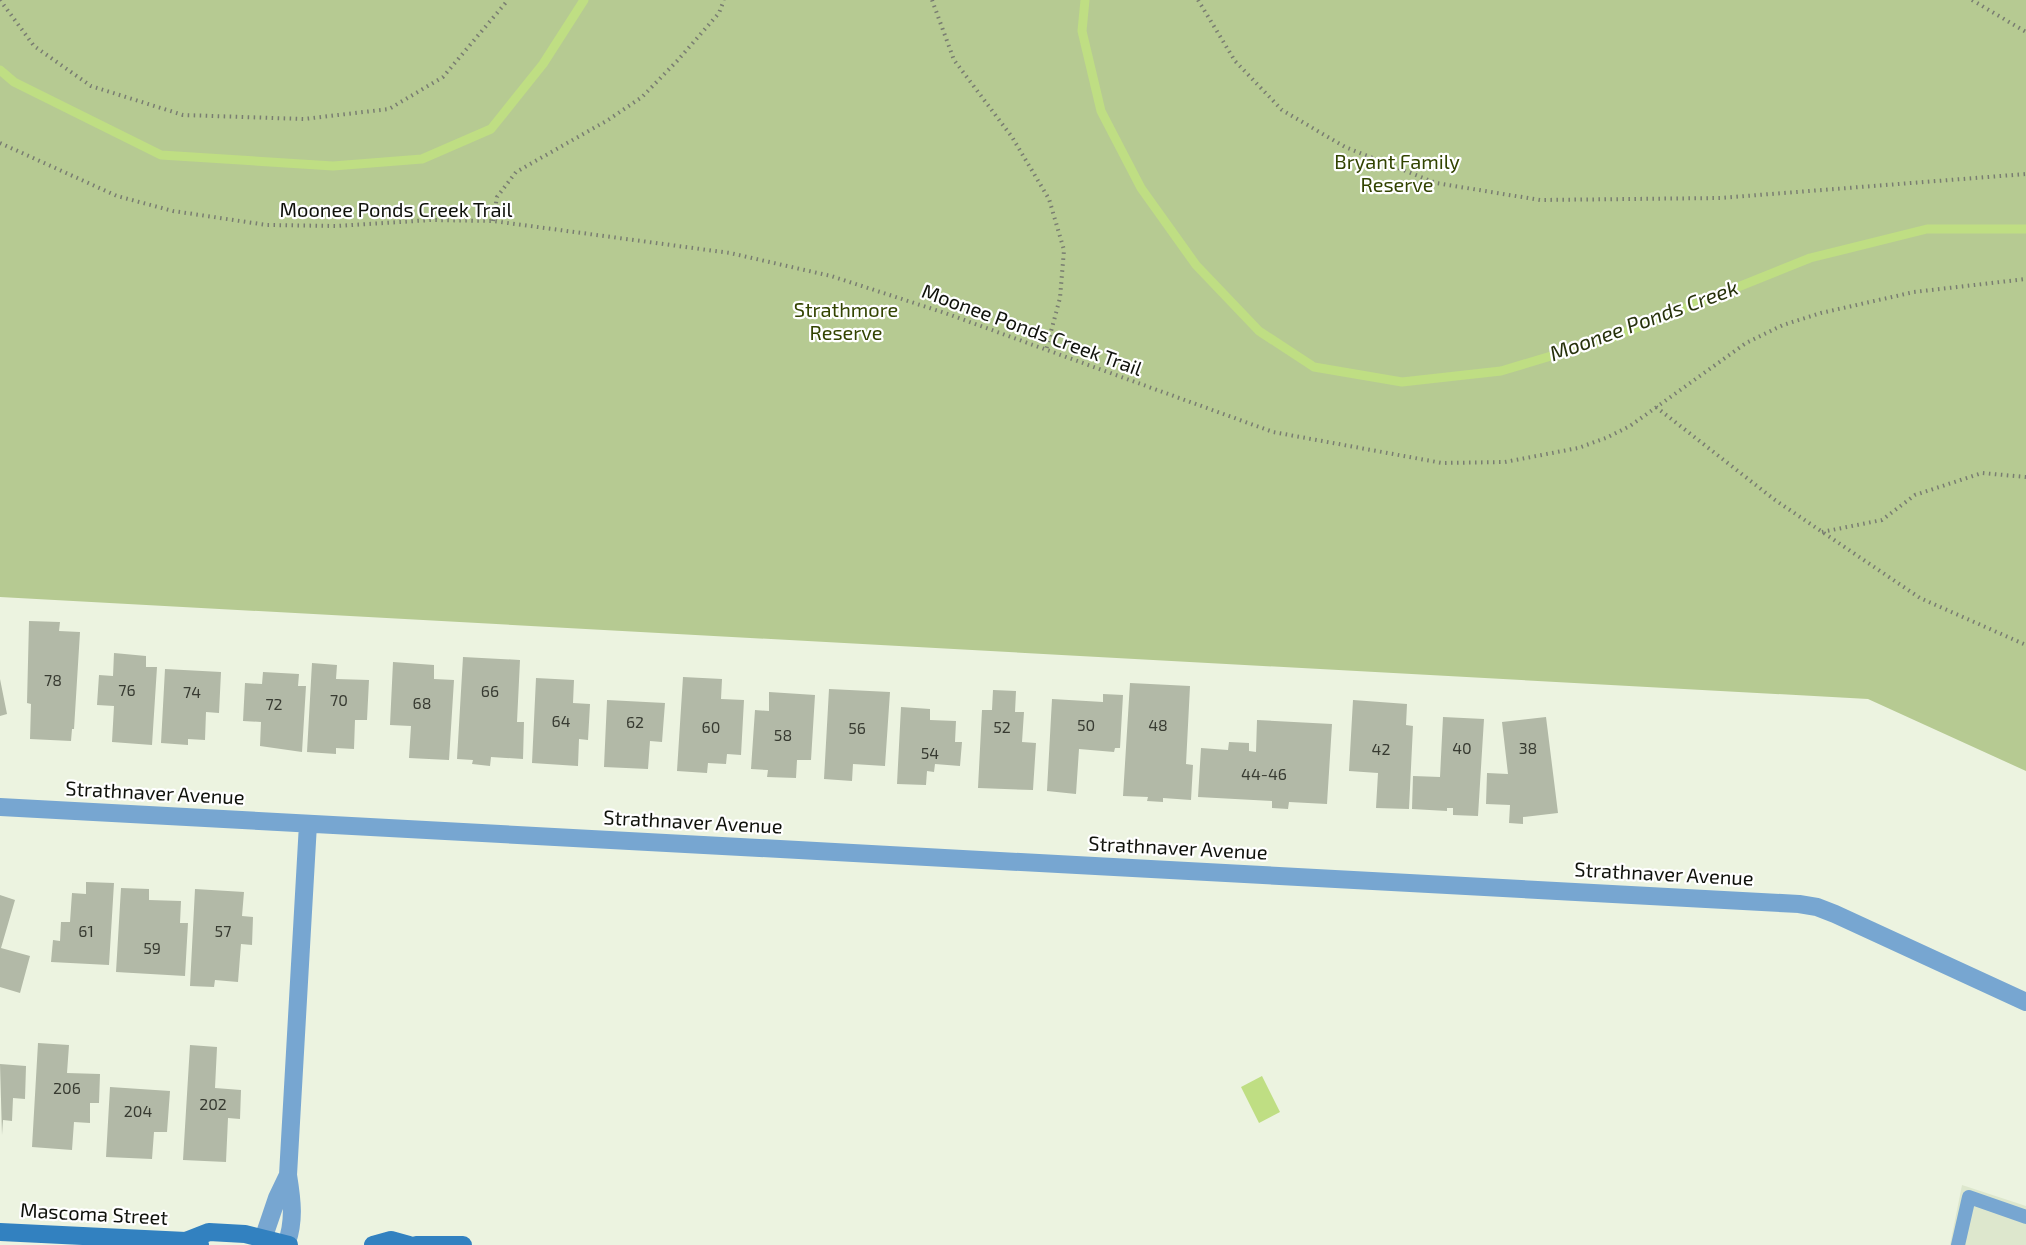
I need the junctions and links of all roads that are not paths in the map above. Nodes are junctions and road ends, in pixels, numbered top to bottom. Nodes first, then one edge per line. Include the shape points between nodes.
1 (0, 807) edge
2 (308, 824) junction
3 (2026, 1002) edge
4 (288, 1175) junction
5 (2026, 1217) edge
6 (0, 1232) edge
7 (263, 1241) edge
8 (193, 1243) edge
9 (287, 1245) edge
10 (373, 1245) edge
11 (409, 1245) edge
12 (417, 1245) edge
13 (463, 1245) edge
14 (1958, 1245) edge

1 - 2 street, Strathnaver Avenue
2 - 3 street, Strathnaver Avenue via 1799,904 1835,914
2 - 4 street
4 - 7 street
4 - 9 street via 293,1204
5 - 14 lane via 1969,1197
6 - 8 main road, Mascoma Street
7 - 8 main road, Mascoma Street via 209,1232
7 - 9 main road, Mascoma Street
10 - 11 main road via 391,1240
12 - 13 main road

